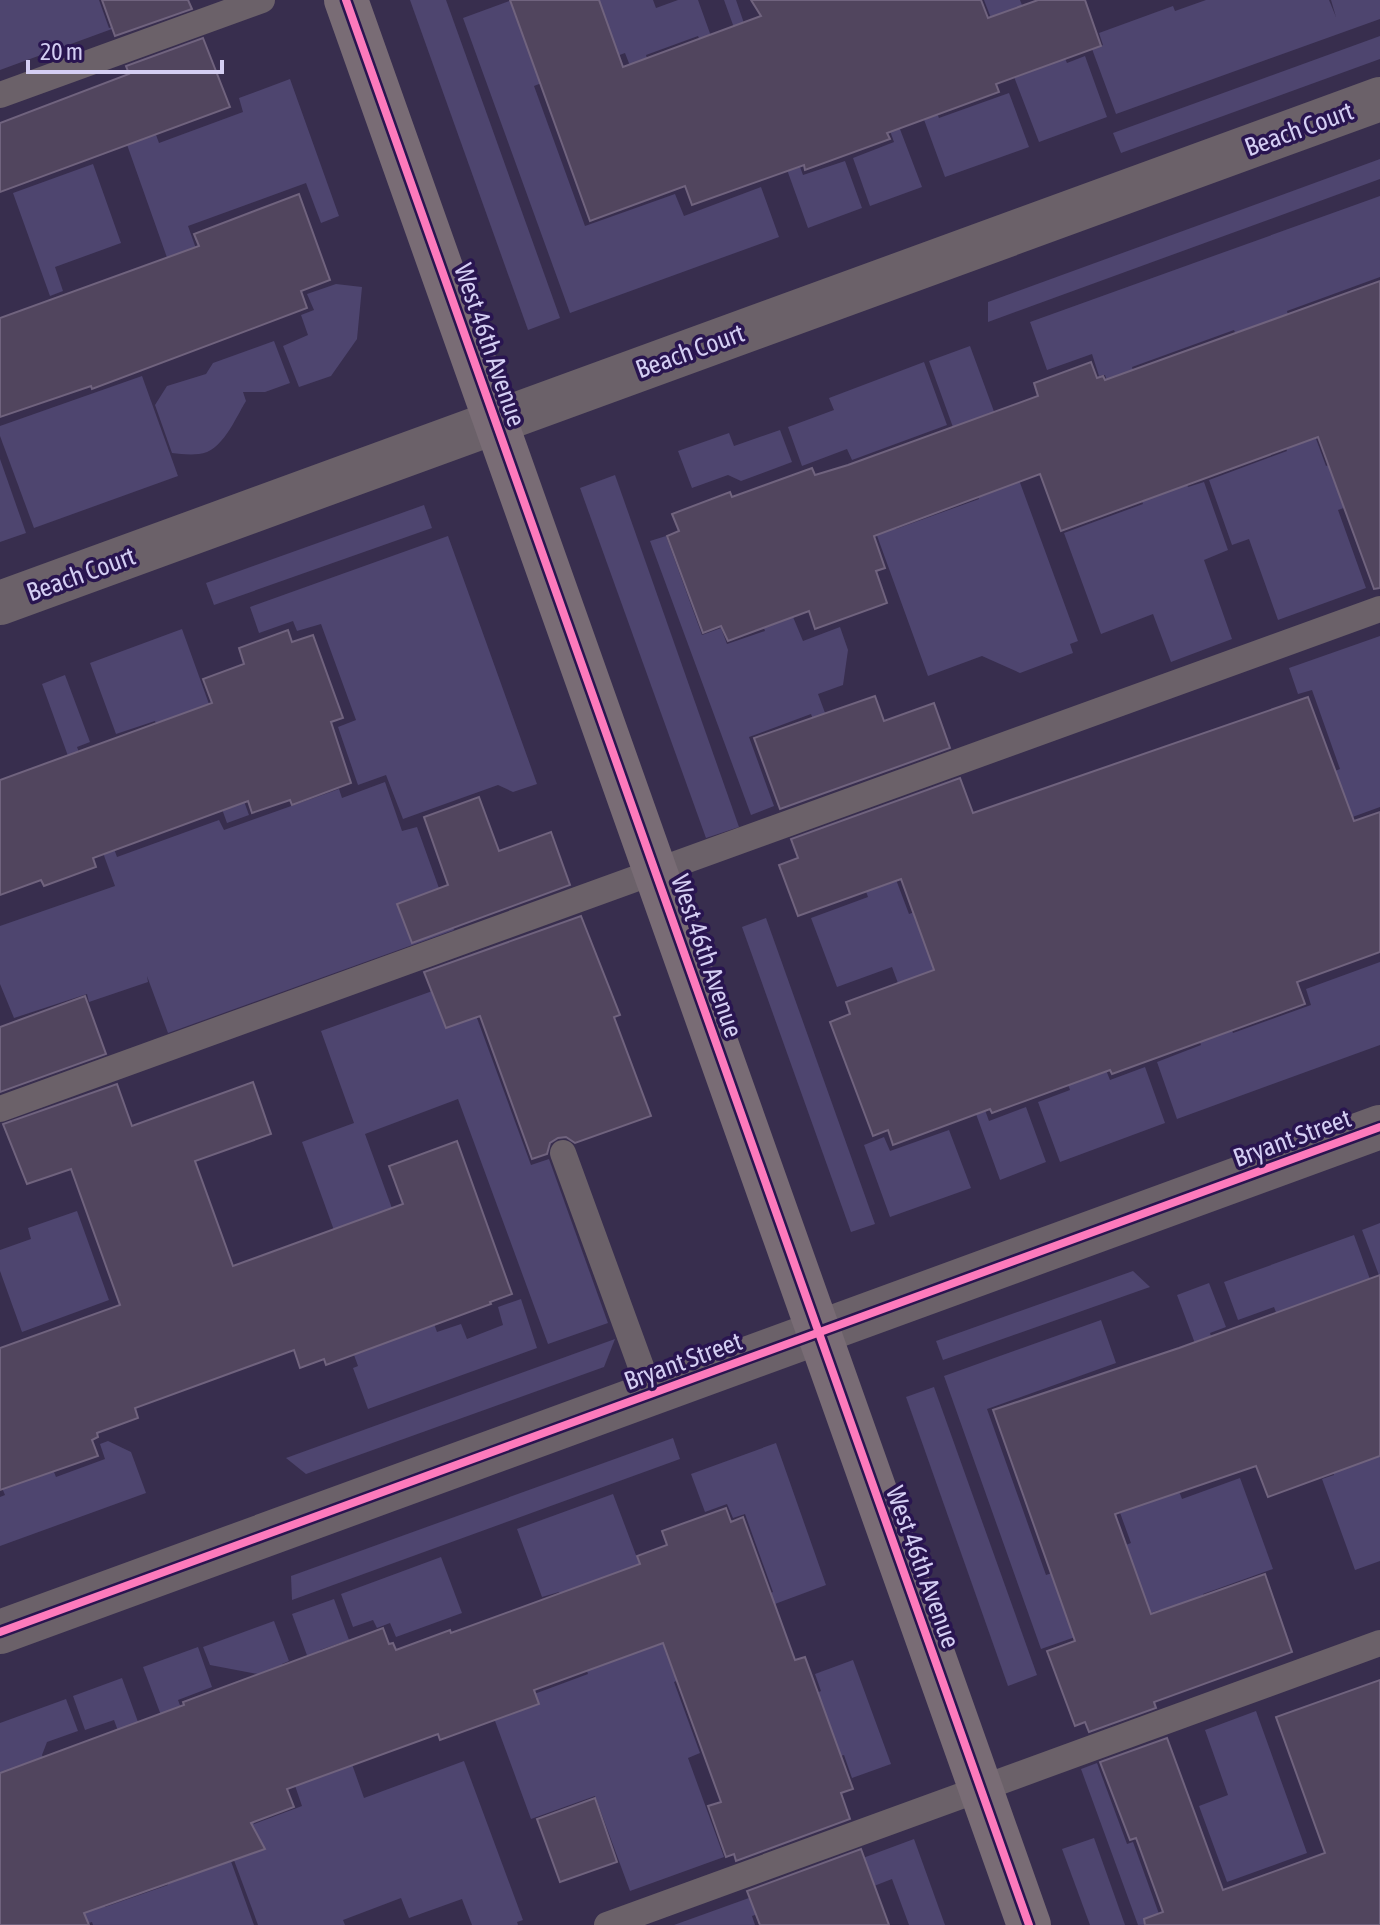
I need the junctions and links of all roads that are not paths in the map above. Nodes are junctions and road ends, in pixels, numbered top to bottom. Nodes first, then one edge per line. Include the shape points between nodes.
1 (262, 0) edge
2 (346, 0) edge
3 (0, 95) edge
4 (1380, 99) edge
5 (496, 422) junction
6 (0, 603) edge
7 (1380, 609) edge
8 (656, 871) junction
9 (0, 1109) edge
10 (1380, 1127) edge
11 (563, 1153) dead end
12 (819, 1333) junction
13 (651, 1394) junction
14 (0, 1632) edge
15 (1380, 1643) edge
16 (980, 1789) junction
17 (607, 1925) edge
18 (1029, 1925) edge

1 - 3 lane
2 - 5 street, West 46th Avenue
4 - 5 street, Beach Court
5 - 6 street, Beach Court
5 - 8 street, West 46th Avenue
7 - 8 lane
8 - 9 lane
8 - 12 street, West 46th Avenue
10 - 12 street, Bryant Street
11 - 13 lane
12 - 13 street, Bryant Street
12 - 16 street, West 46th Avenue
13 - 14 street, Bryant Street
15 - 16 lane
16 - 17 lane
16 - 18 street, West 46th Avenue

